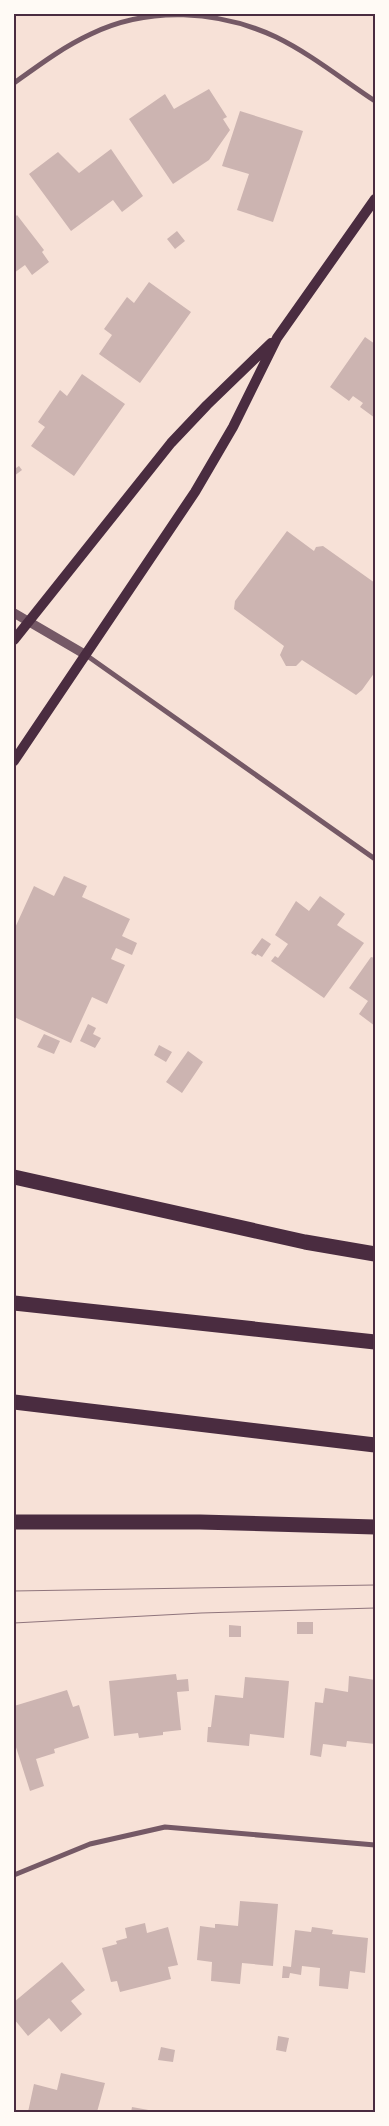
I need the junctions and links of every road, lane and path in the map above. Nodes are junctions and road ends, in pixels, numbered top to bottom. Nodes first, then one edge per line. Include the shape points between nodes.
1 (14, 83) edge
2 (375, 101) edge
3 (375, 199) edge
4 (277, 338) junction
5 (14, 613) edge
6 (29, 620) junction
7 (14, 640) edge
8 (86, 655) junction
9 (14, 761) edge
10 (375, 859) edge
11 (14, 1177) edge
12 (375, 1254) edge
13 (14, 1303) edge
14 (375, 1342) edge
15 (14, 1402) edge
16 (375, 1445) edge
17 (14, 1522) edge
18 (375, 1527) edge
19 (375, 1845) edge
20 (14, 1875) edge

1 - 2 street via 68,46 106,27 142,18 202,16 241,23 276,38
3 - 4 main road
4 - 6 main road via 171,443
4 - 8 main road via 233,427 207,471
5 - 6 street
6 - 7 main road
6 - 8 street
8 - 9 main road
8 - 10 street
11 - 12 highway via 305,1242
13 - 14 highway
15 - 16 highway
17 - 18 highway via 200,1522
19 - 20 street via 165,1828 90,1844

